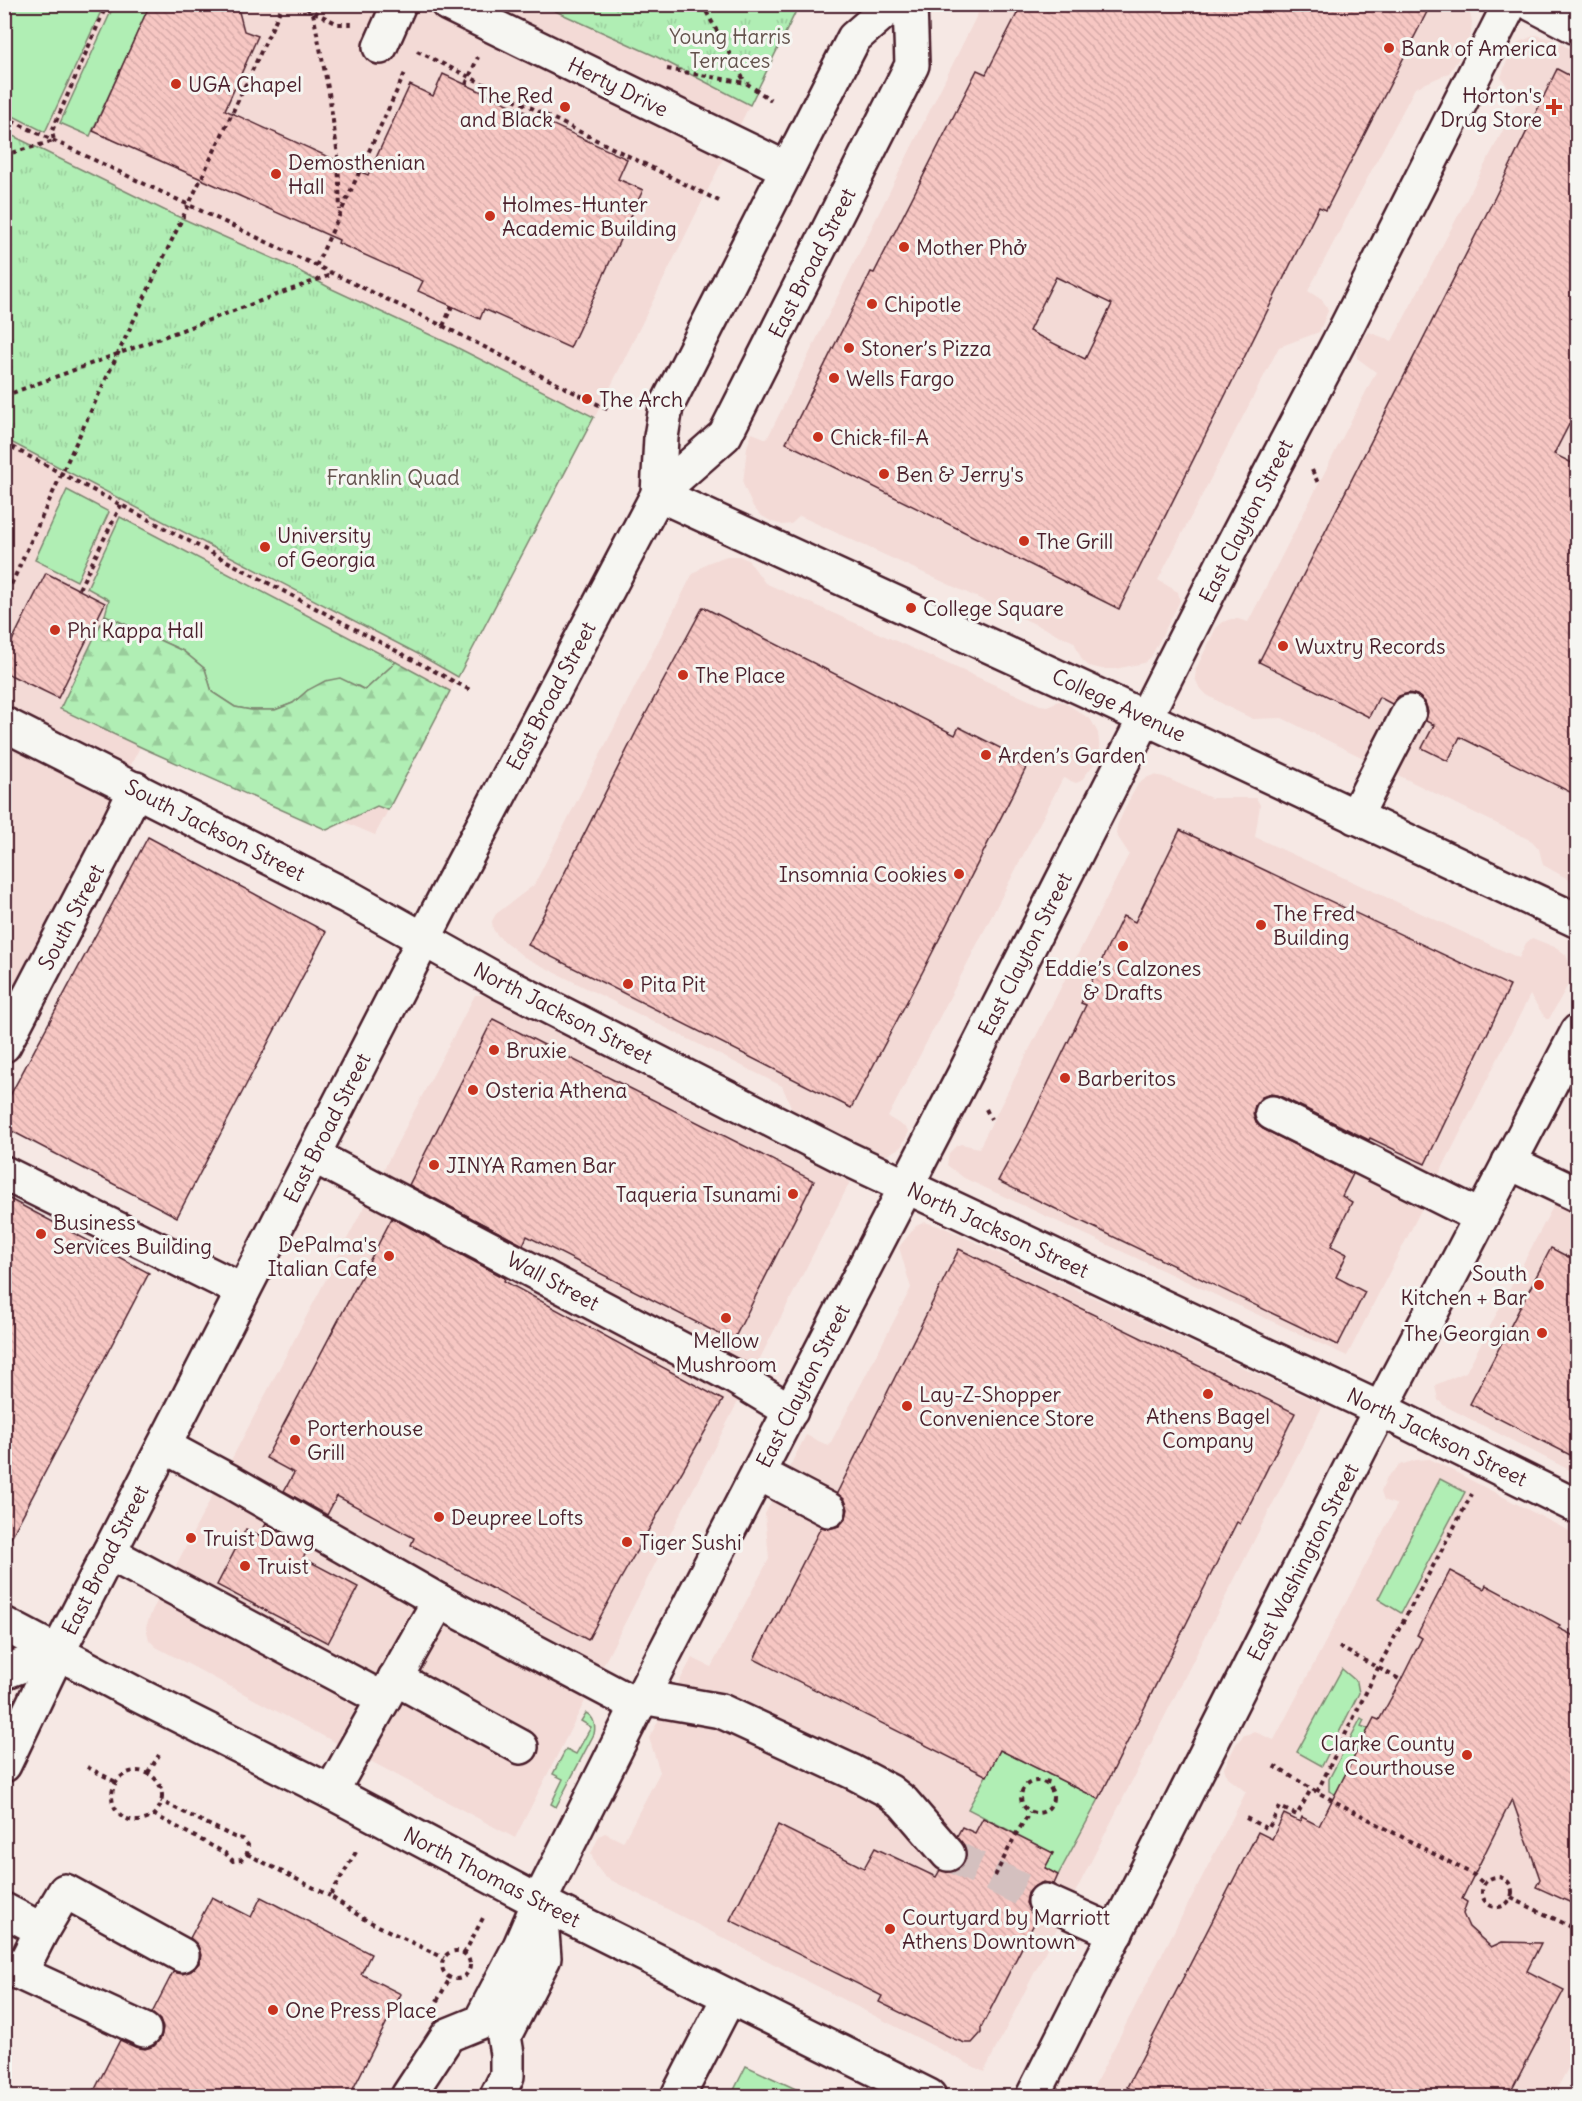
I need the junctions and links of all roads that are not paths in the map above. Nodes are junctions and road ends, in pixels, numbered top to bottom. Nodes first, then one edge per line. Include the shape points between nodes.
1 (399, 4) edge
2 (448, 4) edge
3 (892, 4) edge
4 (910, 4) edge
5 (1510, 4) edge
6 (1532, 4) edge
7 (1578, 28) edge
8 (383, 41) road end
9 (787, 169) junction
10 (658, 494) junction
11 (1409, 712) dead end
12 (1145, 718) junction
13 (4, 724) edge
14 (136, 789) junction
15 (1355, 817) junction
16 (1578, 921) edge
17 (424, 939) junction
18 (1578, 1031) edge
19 (4, 1044) edge
20 (1569, 1071) edge
21 (1272, 1113) dead end
22 (314, 1156) junction
23 (1509, 1162) junction
24 (4, 1173) edge
25 (905, 1187) junction
26 (1578, 1195) edge
27 (1481, 1217) junction
28 (243, 1291) junction
29 (1380, 1409) junction
30 (791, 1411) junction
31 (164, 1446) junction
32 (758, 1473) junction
33 (1578, 1507) edge
34 (829, 1510) dead end
35 (109, 1553) junction
36 (439, 1601) junction
37 (4, 1624) edge
38 (58, 1652) junction
39 (4, 1672) edge
40 (389, 1689) junction
41 (640, 1701) junction
42 (521, 1747) dead end
43 (4, 1765) edge
44 (331, 1792) junction
45 (948, 1854) tunnel mouth
46 (1045, 1901) tunnel mouth
47 (539, 1902) junction
48 (4, 1910) edge
49 (42, 1930) junction
50 (1116, 1933) junction
51 (182, 1955) dead end
52 (729, 1997) junction
53 (492, 2029) junction
54 (144, 2030) dead end
55 (408, 2097) edge
56 (497, 2097) edge
57 (678, 2097) edge
58 (929, 2097) edge
59 (1033, 2097) edge

1 - 8 street
2 - 9 street, Herty Drive
3 - 9 street, East Broad Street via 854,38
4 - 10 street, East Broad Street via 912,65 731,424 718,442
5 - 12 street, East Clayton Street
6 - 7 street
9 - 10 street, East Broad Street via 666,407
10 - 12 street, College Avenue
10 - 17 street, East Broad Street
11 - 15 street
12 - 15 street, College Avenue
12 - 25 street, East Clayton Street
13 - 14 street, South Jackson Street
14 - 17 street, South Jackson Street
14 - 19 street, South Street
15 - 16 street, College Avenue
17 - 22 street, East Broad Street
17 - 25 street, North Jackson Street via 500,982
18 - 20 street, East Washington Street
20 - 23 street, East Washington Street
21 - 27 street
22 - 28 street, East Broad Street
22 - 30 street, Wall Street via 736,1378
23 - 26 street
23 - 27 street, East Washington Street
24 - 28 street
25 - 29 street, North Jackson Street
25 - 30 street, East Clayton Street
27 - 29 street, East Washington Street
28 - 31 street, East Broad Street
29 - 33 street, North Jackson Street
29 - 50 street, East Washington Street
30 - 32 street, East Clayton Street
31 - 35 street, East Broad Street
31 - 36 street
32 - 34 street
32 - 41 street, East Clayton Street
35 - 38 street, East Broad Street
35 - 40 street
36 - 40 street
36 - 41 street
37 - 38 street, North Thomas Street
38 - 39 street
38 - 43 street, East Broad Street
38 - 44 street, North Thomas Street
40 - 42 street
40 - 44 street
41 - 45 street via 721,1711 853,1772 903,1802
41 - 47 street, East Clayton Street
44 - 47 street, North Thomas Street
46 - 50 street
47 - 52 street, North Thomas Street
47 - 53 street via 544,1958
48 - 49 street
49 - 51 street via 65,1891
49 - 54 street via 20,1973
50 - 59 street, East Washington Street
52 - 57 street
52 - 58 street, North Thomas Street
53 - 55 street via 448,2035
53 - 56 street via 507,2054 507,2076

